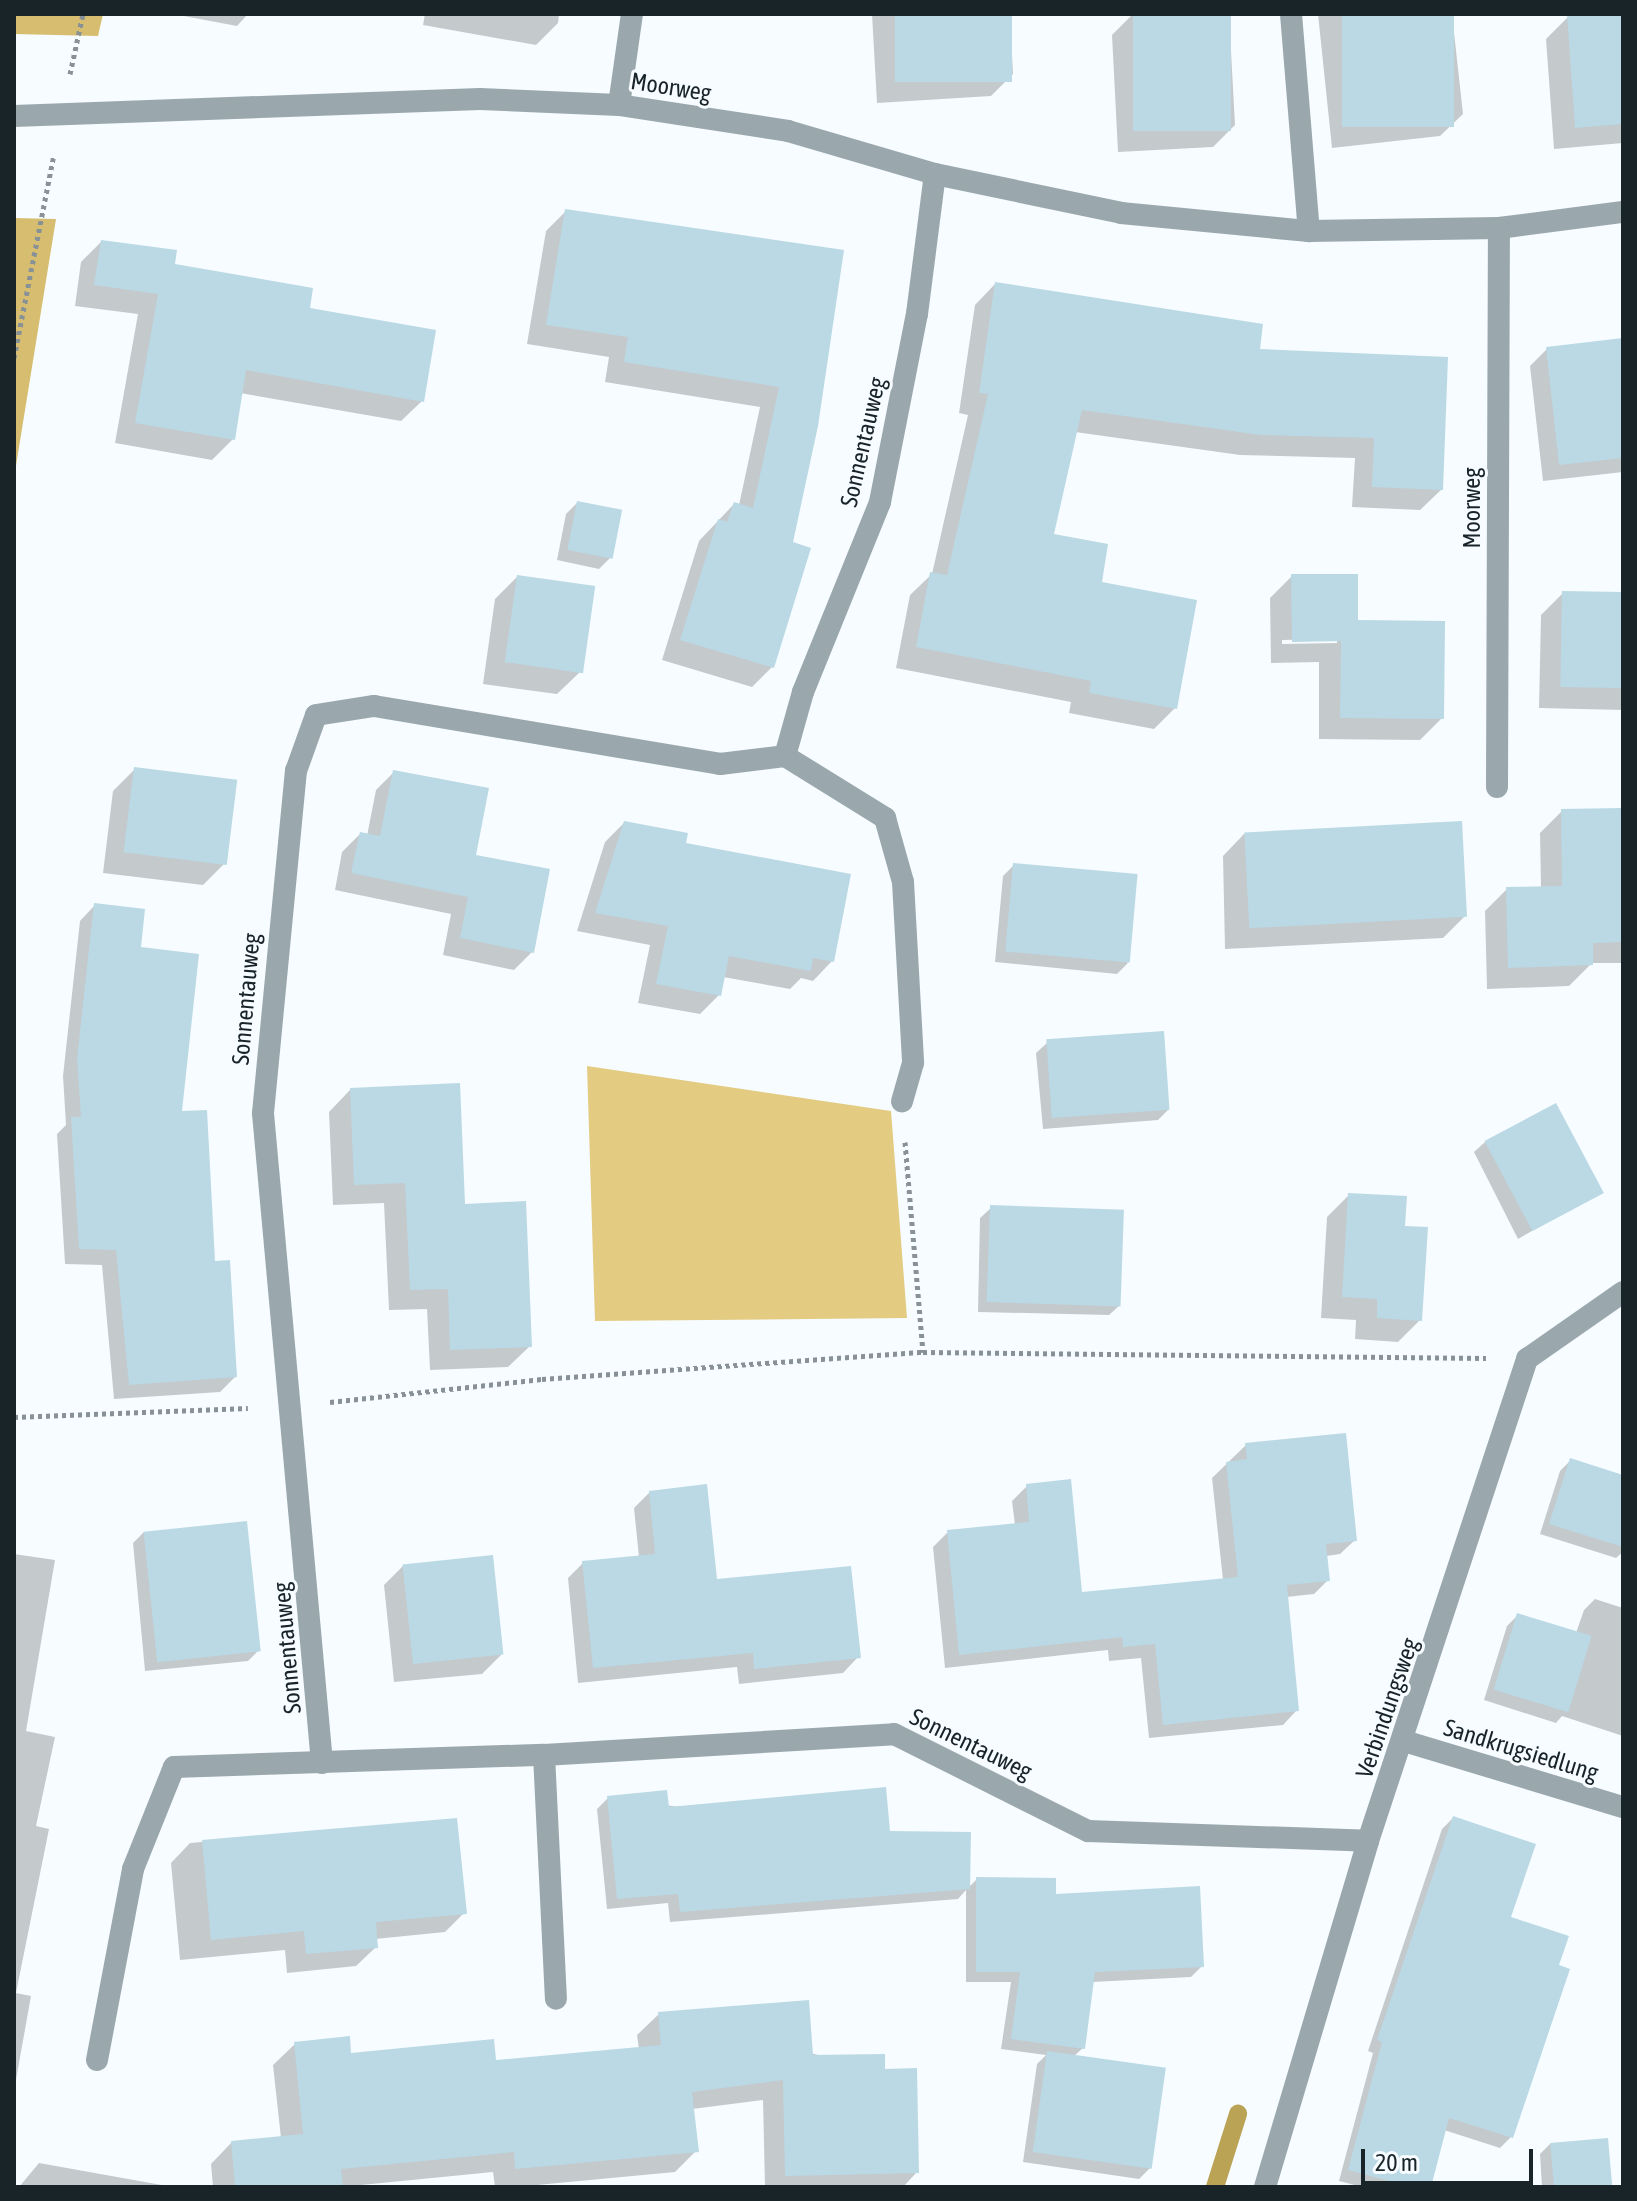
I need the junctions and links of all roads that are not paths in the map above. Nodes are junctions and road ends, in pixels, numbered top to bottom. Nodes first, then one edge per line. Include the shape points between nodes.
1 (632, 14) edge
2 (1291, 14) edge
3 (619, 105) junction
4 (14, 116) edge
5 (935, 174) junction
6 (1623, 212) edge
7 (1499, 228) junction
8 (1309, 231) junction
9 (785, 756) junction
10 (1497, 787) dead end
11 (902, 1101) road end
12 (1623, 1292) edge
13 (1404, 1741) junction
14 (544, 1755) junction
15 (322, 1763) junction
16 (1623, 1807) edge
17 (1368, 1841) junction
18 (556, 1999) dead end
19 (97, 2060) dead end
20 (1265, 2187) edge

1 - 3 street
2 - 8 street
3 - 4 street, Moorweg via 480,99
3 - 5 street, Moorweg via 788,131
5 - 8 street, Moorweg via 1121,213
5 - 9 street, Sonnentauweg via 917,314 880,502 803,692
6 - 7 street, Moorweg
7 - 8 street, Moorweg
7 - 10 street, Moorweg
9 - 11 street via 885,818 903,882 913,1063
9 - 15 street, Sonnentauweg via 720,764 374,706 316,715 296,771 263,1113
12 - 13 street, Verbindungsweg via 1527,1359
13 - 16 street, Sandkrugsiedlung
13 - 17 street, Verbindungsweg
14 - 15 street, Sonnentauweg
14 - 17 street, Sonnentauweg via 894,1734 1088,1831
14 - 18 street
15 - 19 street, Sonnentauweg via 174,1767 133,1869
17 - 20 street, Verbindungsweg

